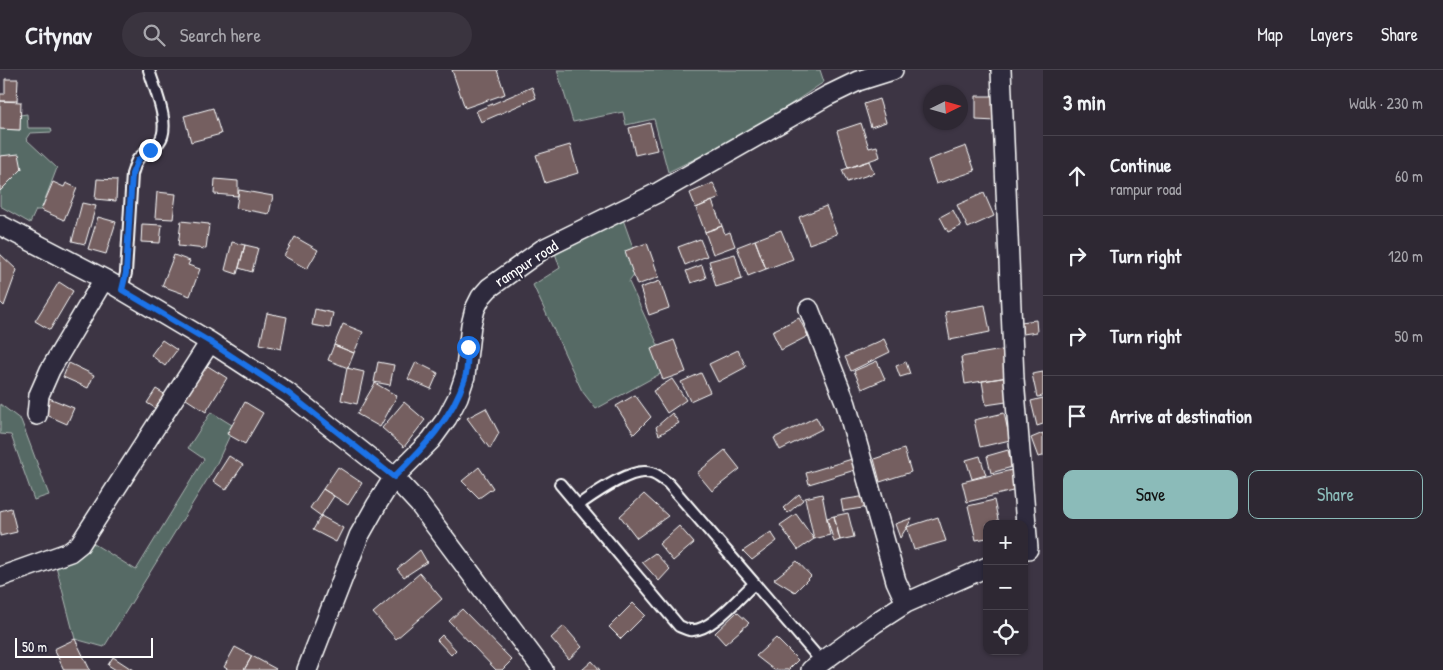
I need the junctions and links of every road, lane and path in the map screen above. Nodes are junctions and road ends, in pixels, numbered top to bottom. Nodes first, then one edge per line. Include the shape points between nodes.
1 (149, 70) edge
2 (893, 70) edge
3 (1001, 70) edge
4 (0, 226) edge
5 (104, 279) junction
6 (122, 290) junction
7 (809, 309) dead end
8 (210, 342) junction
9 (37, 415) dead end
10 (394, 477) junction
11 (560, 484) dead end
12 (577, 506) junction
13 (1032, 548) edge
14 (983, 569) edge
15 (0, 576) edge
16 (754, 584) junction
17 (906, 603) junction
18 (817, 666) edge
19 (307, 670) edge
20 (543, 670) edge

1 - 6 lane via 162,112 164,133 159,142 138,160 132,174 126,273
2 - 10 street, rampur road via 858,81 827,96 659,192 543,248 488,288 475,309 466,376 458,397 431,440
3 - 13 street via 1014,379
4 - 5 street
5 - 6 street
5 - 9 street via 50,370 39,395
6 - 8 street
7 - 17 street via 846,404 896,581
8 - 10 street via 288,393
8 - 15 street via 80,544 70,552
10 - 19 street, rampur road via 359,536
10 - 20 street via 419,504
11 - 12 lane
12 - 16 lane via 628,475 650,472 668,483
12 - 16 lane via 679,626 690,630 710,625
14 - 17 street
16 - 18 lane
17 - 18 street

